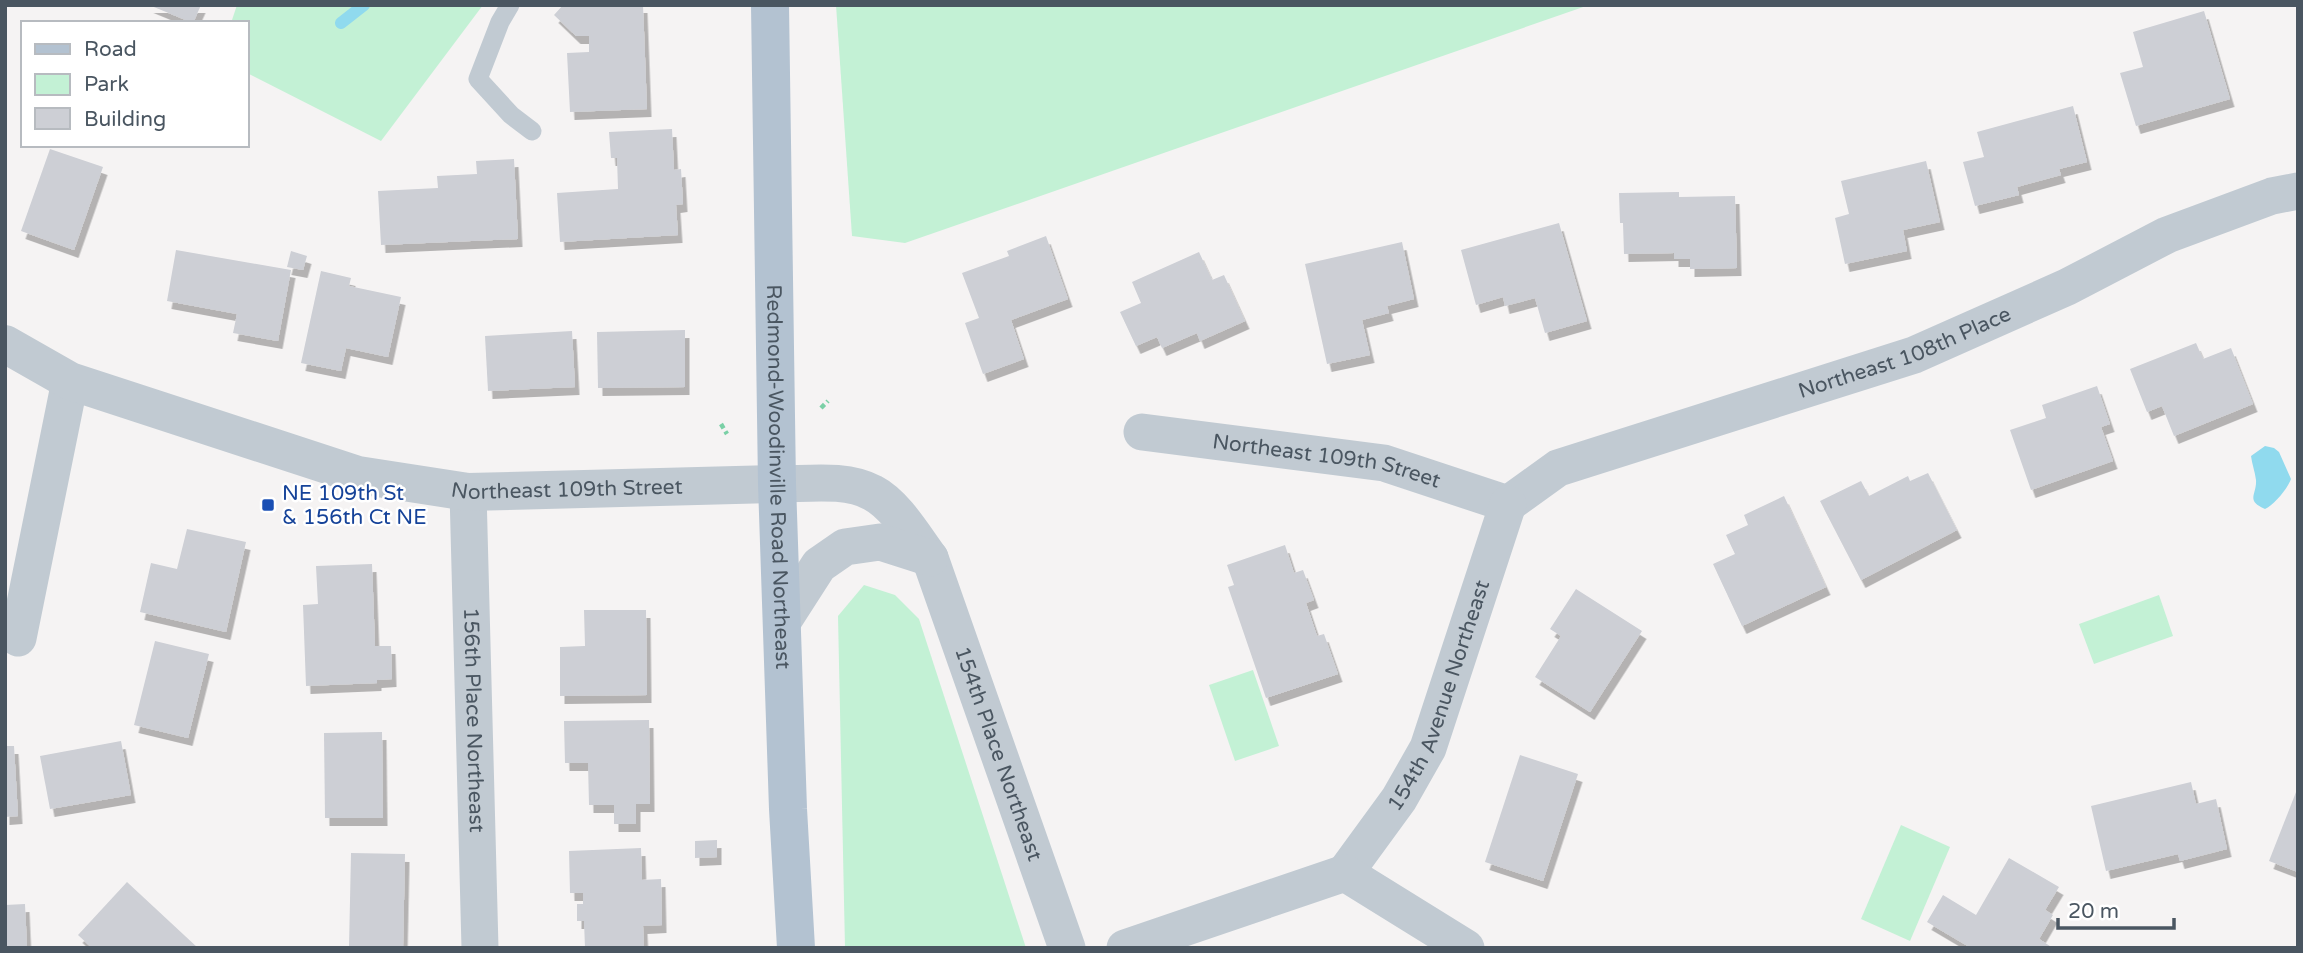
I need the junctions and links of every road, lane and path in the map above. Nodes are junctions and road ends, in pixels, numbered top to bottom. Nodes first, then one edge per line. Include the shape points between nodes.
1 (510, 5) edge
2 (770, 5) edge
3 (532, 131) dead end
4 (2298, 191) edge
5 (5, 344) edge
6 (70, 382) junction
7 (828, 401) dead end
8 (821, 408) dead end
9 (721, 424) dead end
10 (1142, 432) dead end
11 (727, 434) dead end
12 (778, 484) junction
13 (468, 492) junction
14 (1508, 504) junction
15 (930, 558) junction
16 (783, 621) junction
17 (18, 638) dead end
18 (1345, 873) junction
19 (480, 948) edge
20 (796, 948) edge
21 (1067, 948) edge
22 (1125, 948) edge
23 (1466, 948) edge

1 - 3 lane via 478,79
2 - 12 main road, Redmond-Woodinville Road Northeast
4 - 14 street, Northeast 108th Place via 2272,195 2167,235 1913,355 1559,468
5 - 6 street, Northeast 109th Street
6 - 13 street, Northeast 109th Street via 358,475
6 - 17 street
7 - 8 path
9 - 11 path
10 - 14 street, Northeast 109th Street via 1384,463
12 - 13 street, Northeast 109th Street
12 - 15 street, 154th Place Northeast via 847,484 874,493 902,519
12 - 16 main road, Redmond-Woodinville Road Northeast
13 - 19 street, 156th Place Northeast
14 - 18 street, 154th Avenue Northeast via 1428,748 1399,799
15 - 16 street via 880,542 845,547 819,565
15 - 21 street, 154th Place Northeast
16 - 20 main road, Redmond-Woodinville Road Northeast
18 - 22 street
18 - 23 street

